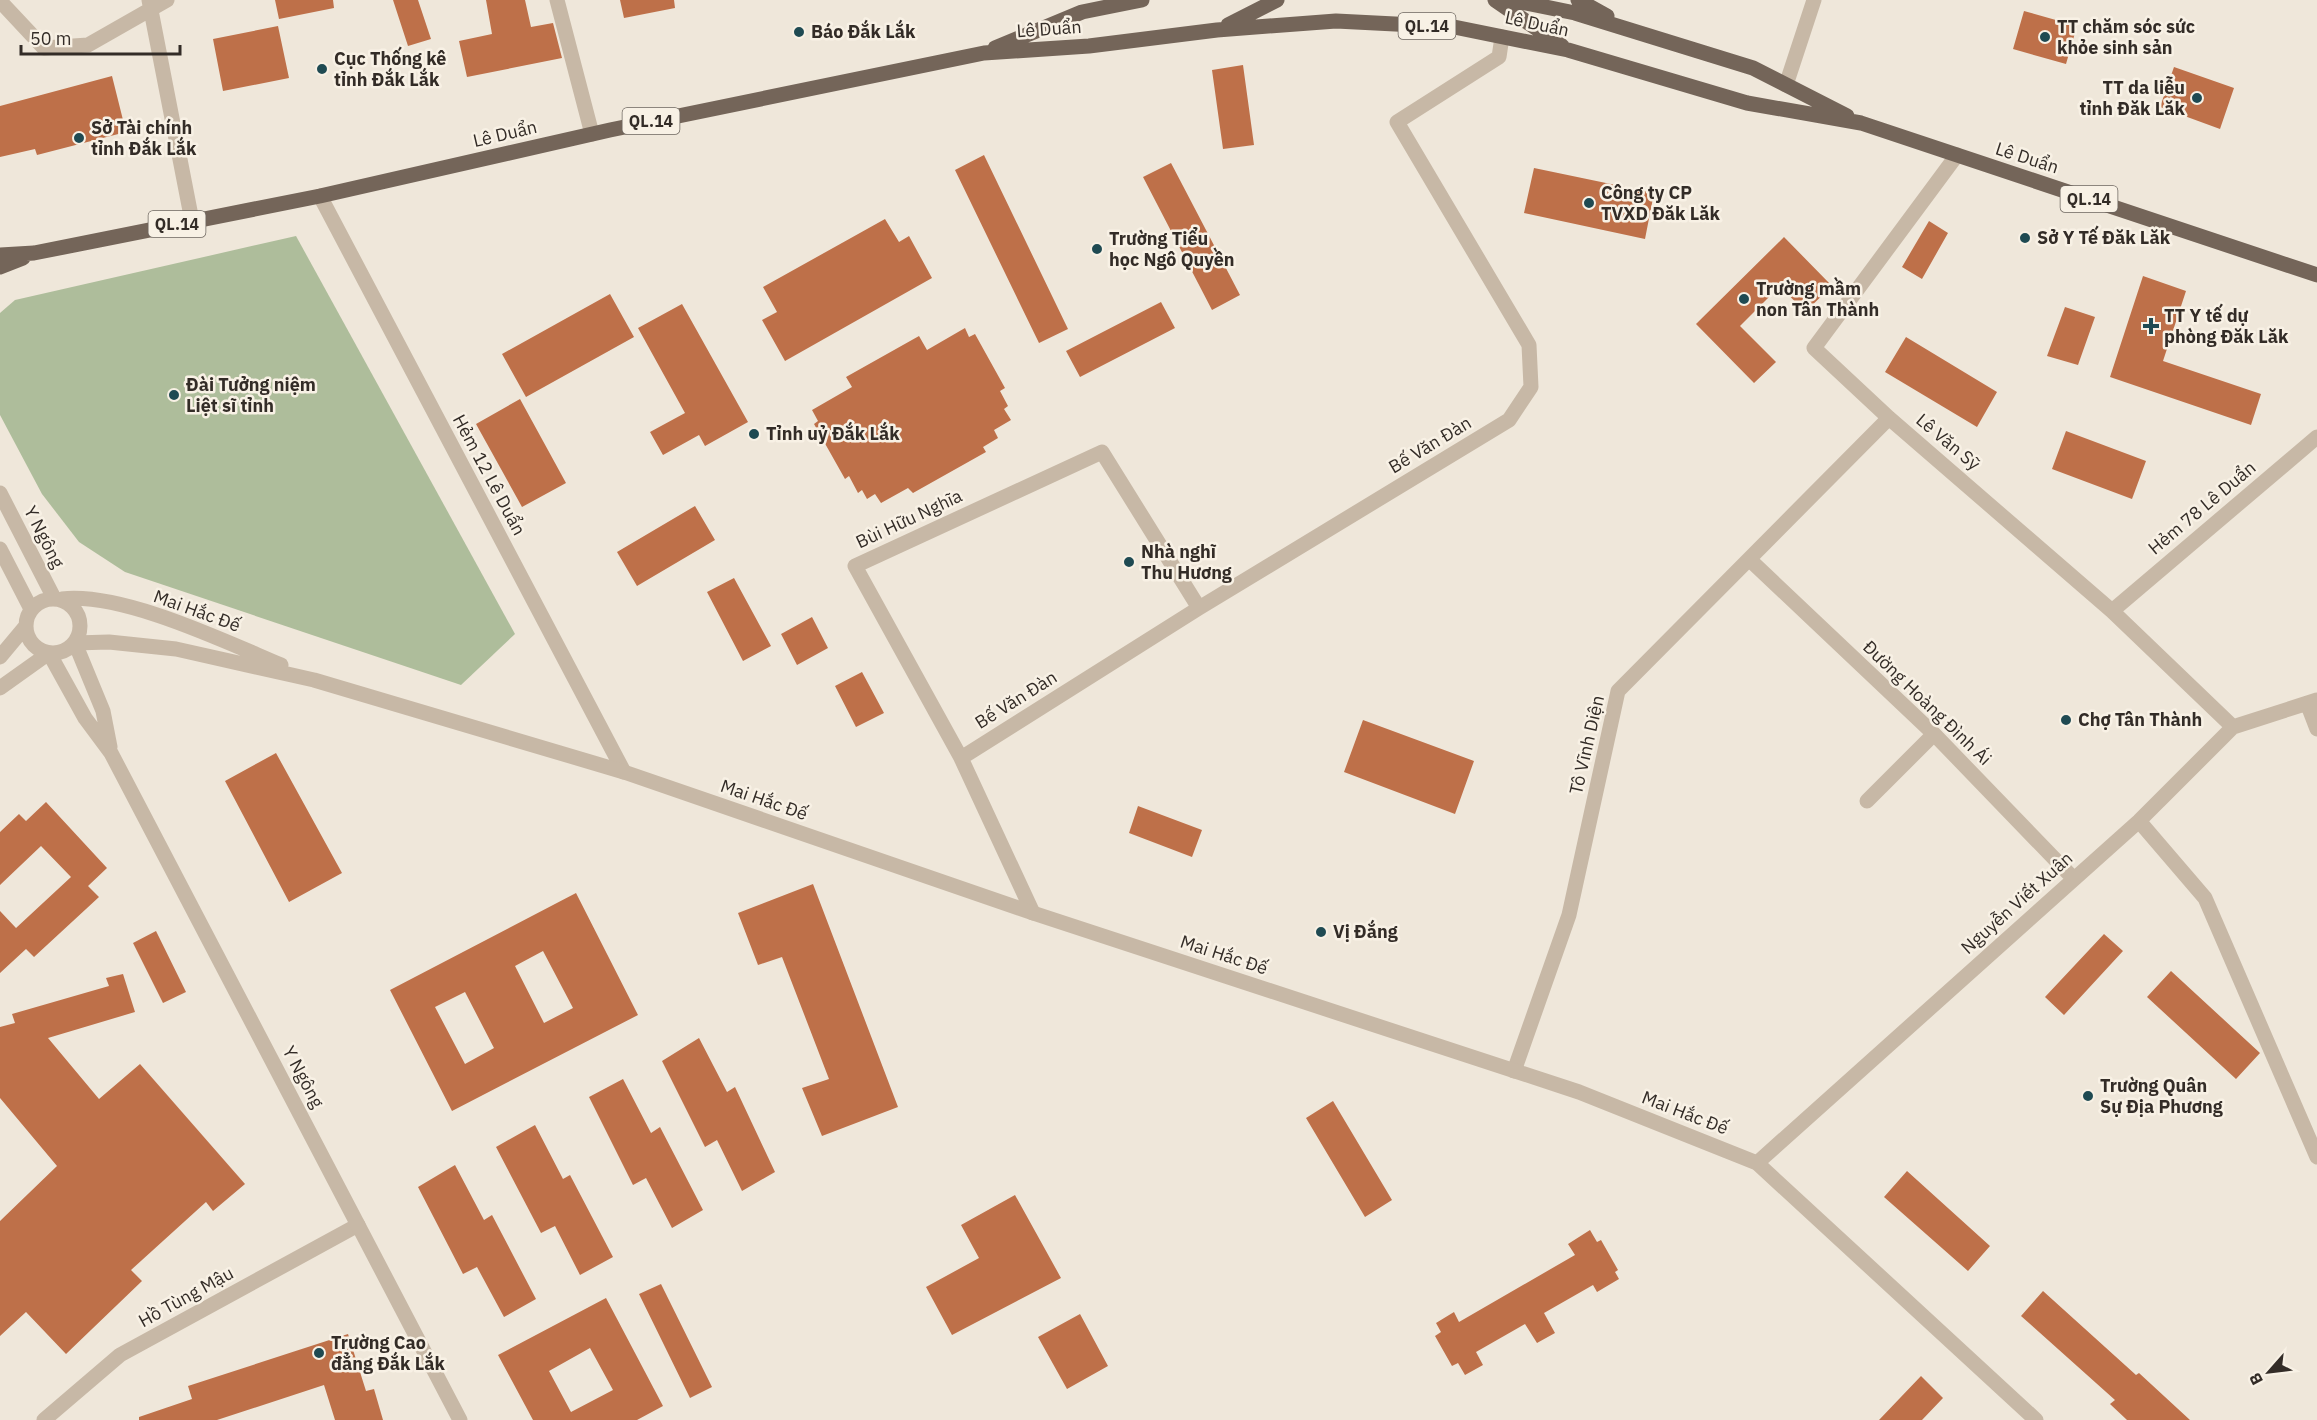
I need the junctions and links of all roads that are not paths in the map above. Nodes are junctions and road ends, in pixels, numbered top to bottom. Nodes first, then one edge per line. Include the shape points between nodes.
1 (167, 0) edge
2 (557, 0) edge
3 (1142, 0) edge
4 (1277, 0) edge
5 (1495, 0) edge
6 (1511, 0) edge
7 (1578, 0) edge
8 (1814, 0) edge
9 (0, 1) edge
10 (150, 5) edge
11 (1217, 30) junction
12 (1633, 31) junction
13 (1502, 37) junction
14 (1568, 50) junction
15 (984, 53) junction
16 (1786, 85) junction
17 (1861, 123) junction
18 (592, 134) junction
19 (1957, 155) junction
20 (320, 196) junction
21 (192, 221) junction
22 (34, 253) junction
23 (0, 255) edge
24 (0, 267) edge
25 (2317, 275) edge
26 (1889, 418) junction
27 (2317, 436) edge
28 (0, 493) edge
29 (0, 549) edge
30 (1750, 560) junction
31 (58, 599) junction
32 (1199, 608) junction
33 (31, 609) junction
34 (2112, 611) junction
35 (25, 627) junction
36 (75, 643) junction
37 (49, 653) junction
38 (0, 657) edge
39 (314, 680) junction
40 (0, 688) edge
41 (2312, 702) edge
42 (2233, 727) junction
43 (2317, 729) edge
44 (1934, 734) junction
45 (111, 753) junction
46 (961, 758) junction
47 (624, 772) junction
48 (1867, 801) dead end
49 (2139, 821) junction
50 (2073, 878) junction
51 (1033, 913) junction
52 (1514, 1071) junction
53 (2317, 1157) edge
54 (1758, 1162) junction
55 (358, 1225) junction
56 (44, 1420) edge
57 (460, 1420) edge
58 (2036, 1420) edge

1 - 10 street
2 - 18 street
3 - 15 main road, Lê Duẩn / QL.14 via 1082,12
4 - 11 main road
5 - 14 main road
6 - 12 main road, Lê Duẩn / QL.14 via 1575,13
7 - 12 main road
8 - 16 street
9 - 10 street via 44,48 88,45
10 - 21 street
11 - 13 main road, Lê Duẩn / QL.14 via 1336,21 1454,27
11 - 15 main road, Lê Duẩn / QL.14 via 1089,46
12 - 16 main road, Lê Duẩn / QL.14 via 1754,68
13 - 14 main road, Lê Duẩn / QL.14
13 - 32 street, Bế Văn Đàn via 1499,57 1397,123 1529,345 1531,387 1509,420
14 - 17 main road, Lê Duẩn / QL.14 via 1747,103
15 - 18 main road, Lê Duẩn / QL.14
16 - 17 main road, Lê Duẩn / QL.14
17 - 19 main road, Lê Duẩn / QL.14
18 - 20 main road, Lê Duẩn / QL.14
19 - 25 main road, Lê Duẩn / QL.14
19 - 26 street, Lê Văn Sỹ via 1814,348
20 - 21 main road, Lê Duẩn / QL.14
20 - 47 street, Hẻm 12 Lê Duẩn
21 - 22 main road, Lê Duẩn / QL.14
22 - 23 main road, Lê Duẩn / QL.14
22 - 24 main road, Lê Duẩn / QL.14
26 - 30 street, Tô Vĩnh Diện
26 - 34 street, Lê Văn Sỹ
27 - 34 street, Hẻm 78 Lê Duẩn
28 - 31 street, Y Ngông
29 - 33 street
30 - 44 street, Đường Hoàng Đình Ái
30 - 52 street, Tô Vĩnh Diện via 1618,691 1569,915
31 - 33 street via 37,603
31 - 36 street via 76,610 79,635
31 - 39 street, Mai Hắc Đế via 109,601 215,636
32 - 46 street, Bế Văn Đàn
32 - 46 street, Bùi Hữu Nghĩa via 1102,452 855,566
33 - 35 street
34 - 42 street, Lê Văn Sỹ
35 - 37 street via 32,644
35 - 38 street
36 - 37 street via 58,653
36 - 39 street, Mai Hắc Đế via 109,642 176,649
36 - 45 street, Y Ngông via 103,711
37 - 40 street
37 - 45 street, Y Ngông via 85,718
39 - 47 street, Mai Hắc Đế
41 - 42 street, Nguyễn Viết Xuân
41 - 43 street
42 - 49 street, Nguyễn Viết Xuân
44 - 48 street
44 - 50 street, Đường Hoàng Đình Ái
45 - 55 street, Y Ngông
46 - 51 street, Bùi Hữu Nghĩa
47 - 51 street, Mai Hắc Đế
49 - 50 street, Nguyễn Viết Xuân
49 - 53 street via 2205,898
50 - 54 street, Nguyễn Viết Xuân
51 - 52 street, Mai Hắc Đế
52 - 54 street, Mai Hắc Đế via 1579,1092
54 - 58 street, Mai Hắc Đế
55 - 56 street, Hồ Tùng Mậu via 120,1355
55 - 57 street, Y Ngông

